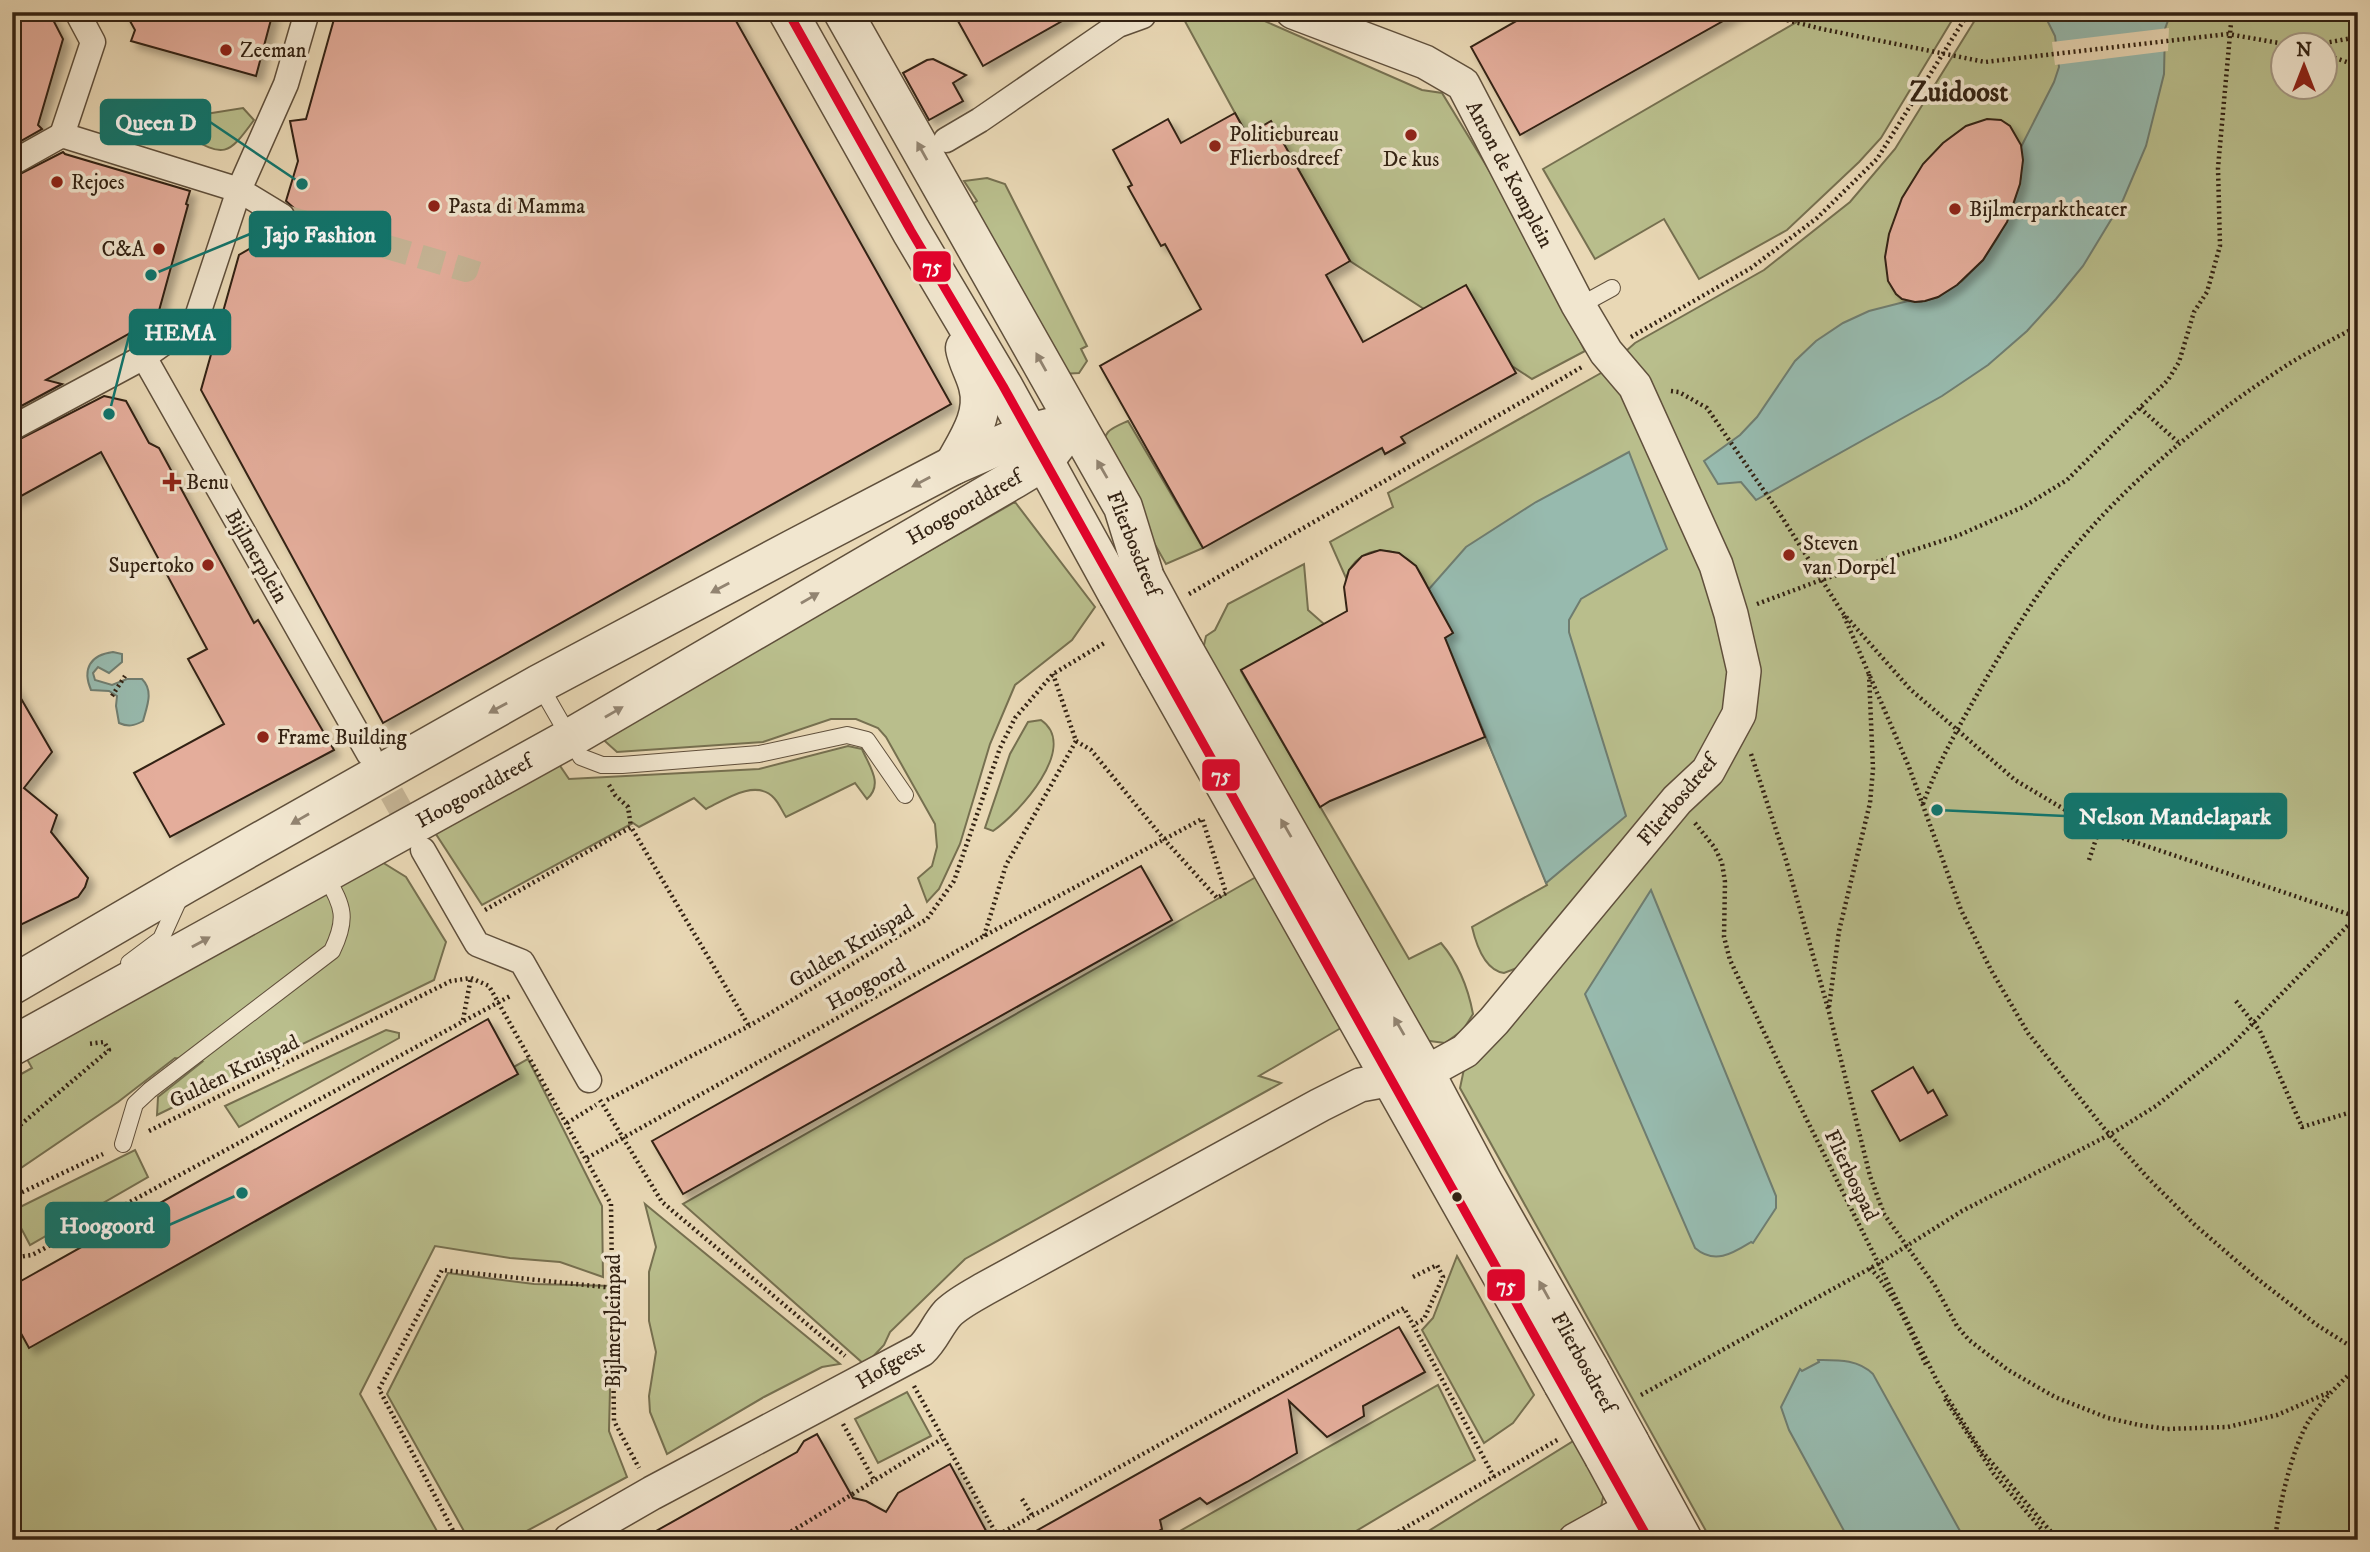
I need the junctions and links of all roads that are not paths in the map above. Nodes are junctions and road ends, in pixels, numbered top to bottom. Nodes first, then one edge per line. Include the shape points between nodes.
1 (77, 12) edge
2 (307, 12) edge
3 (788, 12) edge
4 (843, 12) edge
5 (1145, 12) edge
6 (1293, 12) edge
7 (1115, 19) edge
8 (62, 135) junction
9 (946, 140) dead end
10 (12, 163) edge
11 (239, 190) junction
12 (282, 216) tunnel mouth
13 (1612, 288) dead end
14 (1579, 306) junction
15 (960, 315) junction
16 (1606, 352) joint
17 (144, 357) junction
18 (1074, 422) junction
19 (12, 428) edge
20 (1036, 447) junction
21 (954, 465) junction
22 (989, 493) junction
23 (1076, 519) junction
24 (1132, 586) junction
25 (539, 684) junction
26 (570, 738) junction
27 (369, 754) tunnel mouth
28 (905, 795) dead end
29 (423, 850) tunnel mouth
30 (325, 874) junction
31 (185, 884) junction
32 (12, 985) edge
33 (93, 1000) junction
34 (12, 1046) edge
35 (1408, 1076) junction
36 (589, 1080) road end
37 (123, 1144) road end
38 (1646, 1514) edge
39 (570, 1540) edge
40 (1575, 1540) edge
41 (1683, 1540) edge

1 - 8 street via 93,41
2 - 11 street via 285,84
3 - 15 street, Flierbosdreef
18 -> 4 street, Flierbosdreef
5 - 7 street
6 - 14 street, Anton de Komplein via 1425,62 1463,84
7 - 9 street via 980,120
8 - 10 street
8 - 11 street
11 - 12 street
11 - 17 street via 196,320
13 - 14 lane
14 - 16 street, Anton de Komplein
15 - 20 street, Flierbosdreef
15 - 21 street via 980,408
16 - 35 street, Flierbosdreef via 1635,386 1716,565 1744,671 1740,714 1707,771 1677,800 1494,1021 1465,1051
17 - 19 street
17 - 27 street, Bijlmerplein
18 - 20 street, Hoogoorddreef
24 -> 18 street, Flierbosdreef via 1123,507
20 - 21 street, Hoogoorddreef
20 - 22 street, Hoogoorddreef
20 - 23 street, Flierbosdreef
21 -> 25 street, Hoogoorddreef
22 - 23 street via 1048,502
26 -> 22 street, Hoogoorddreef
23 - 24 street, Flierbosdreef
24 - 35 street, Flierbosdreef, bridge
25 - 26 lane
25 -> 31 street, Hoogoorddreef
26 - 28 lane via 581,757 602,765 759,754 847,735 867,740
26 - 30 street, Hoogoorddreef
29 - 36 street via 477,944 522,962
33 -> 30 street, Hoogoorddreef
30 - 37 lane via 342,906 340,934 332,951 150,1090 135,1104
31 - 32 street, Hoogoorddreef
31 - 33 lane via 161,939 132,960
33 - 34 street, Hoogoorddreef
35 - 38 street, Flierbosdreef, bridge via 1483,1182
35 - 39 street, Hofgeest via 1360,1085 1330,1100 986,1288 949,1311 921,1350
38 - 40 street
38 - 41 street, Flierbosdreef

